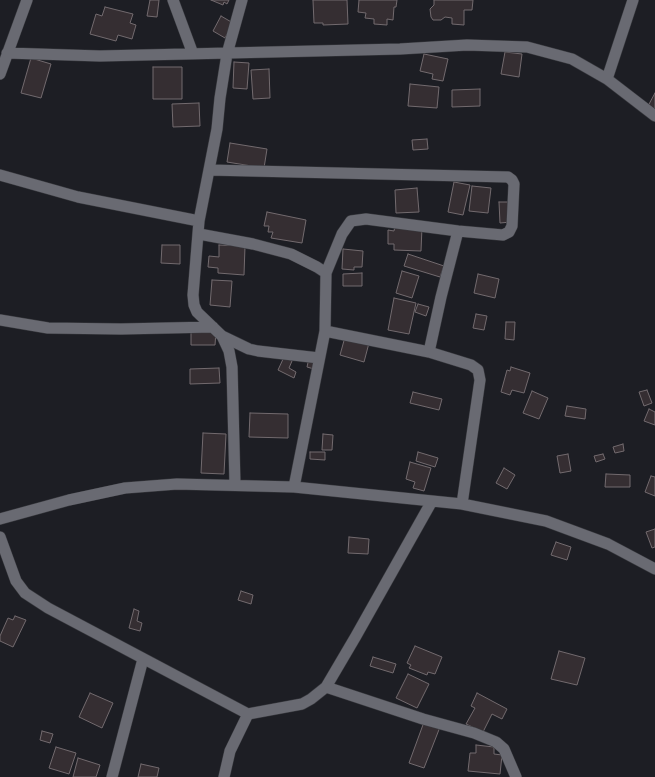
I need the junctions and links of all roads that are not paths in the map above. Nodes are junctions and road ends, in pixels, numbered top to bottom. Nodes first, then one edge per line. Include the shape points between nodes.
1 (27, 0) edge
2 (173, 0) edge
3 (242, 0) edge
4 (633, 0) edge
5 (7, 53) junction
6 (193, 54) junction
7 (227, 54) junction
8 (0, 74) edge
9 (607, 79) junction
10 (655, 116) edge
11 (209, 170) junction
12 (0, 175) edge
13 (199, 221) junction
14 (458, 231) junction
15 (199, 234) junction
16 (326, 274) junction
17 (0, 320) edge
18 (213, 327) junction
19 (325, 331) junction
20 (222, 336) junction
21 (429, 352) junction
22 (318, 358) junction
23 (235, 485) junction
24 (294, 487) junction
25 (432, 501) junction
26 (462, 504) junction
27 (0, 519) edge
28 (0, 537) edge
29 (655, 569) edge
30 (143, 659) junction
31 (326, 687) junction
32 (248, 714) junction
33 (112, 777) edge
34 (224, 777) edge
35 (516, 777) edge

1 - 5 street
2 - 6 street
3 - 7 street
4 - 9 street
5 - 6 street via 100,56
5 - 8 street
6 - 7 street
7 - 9 street via 467,45 527,47 572,60
7 - 11 street
9 - 10 street
11 - 13 street
11 - 14 street via 478,176 508,177 512,180 512,226 509,232 503,235
12 - 13 street via 78,197
13 - 15 street
14 - 16 street via 366,219 351,221 342,234
14 - 21 street
15 - 16 street via 291,254
15 - 18 street via 194,305 197,312
16 - 19 street
17 - 18 street via 48,328
18 - 20 street
19 - 21 street
19 - 22 street
20 - 22 street via 249,349
20 - 23 street via 229,351 232,367
21 - 26 street via 471,365 478,370 480,380
22 - 24 street
23 - 24 street
23 - 27 street via 178,484 124,488
24 - 25 street
25 - 26 street
25 - 31 street
26 - 29 street via 546,521 608,544
28 - 30 street via 16,581 25,593
30 - 32 street
30 - 33 street
31 - 32 street via 302,704
31 - 35 street via 496,742 504,749
32 - 34 street via 230,751

